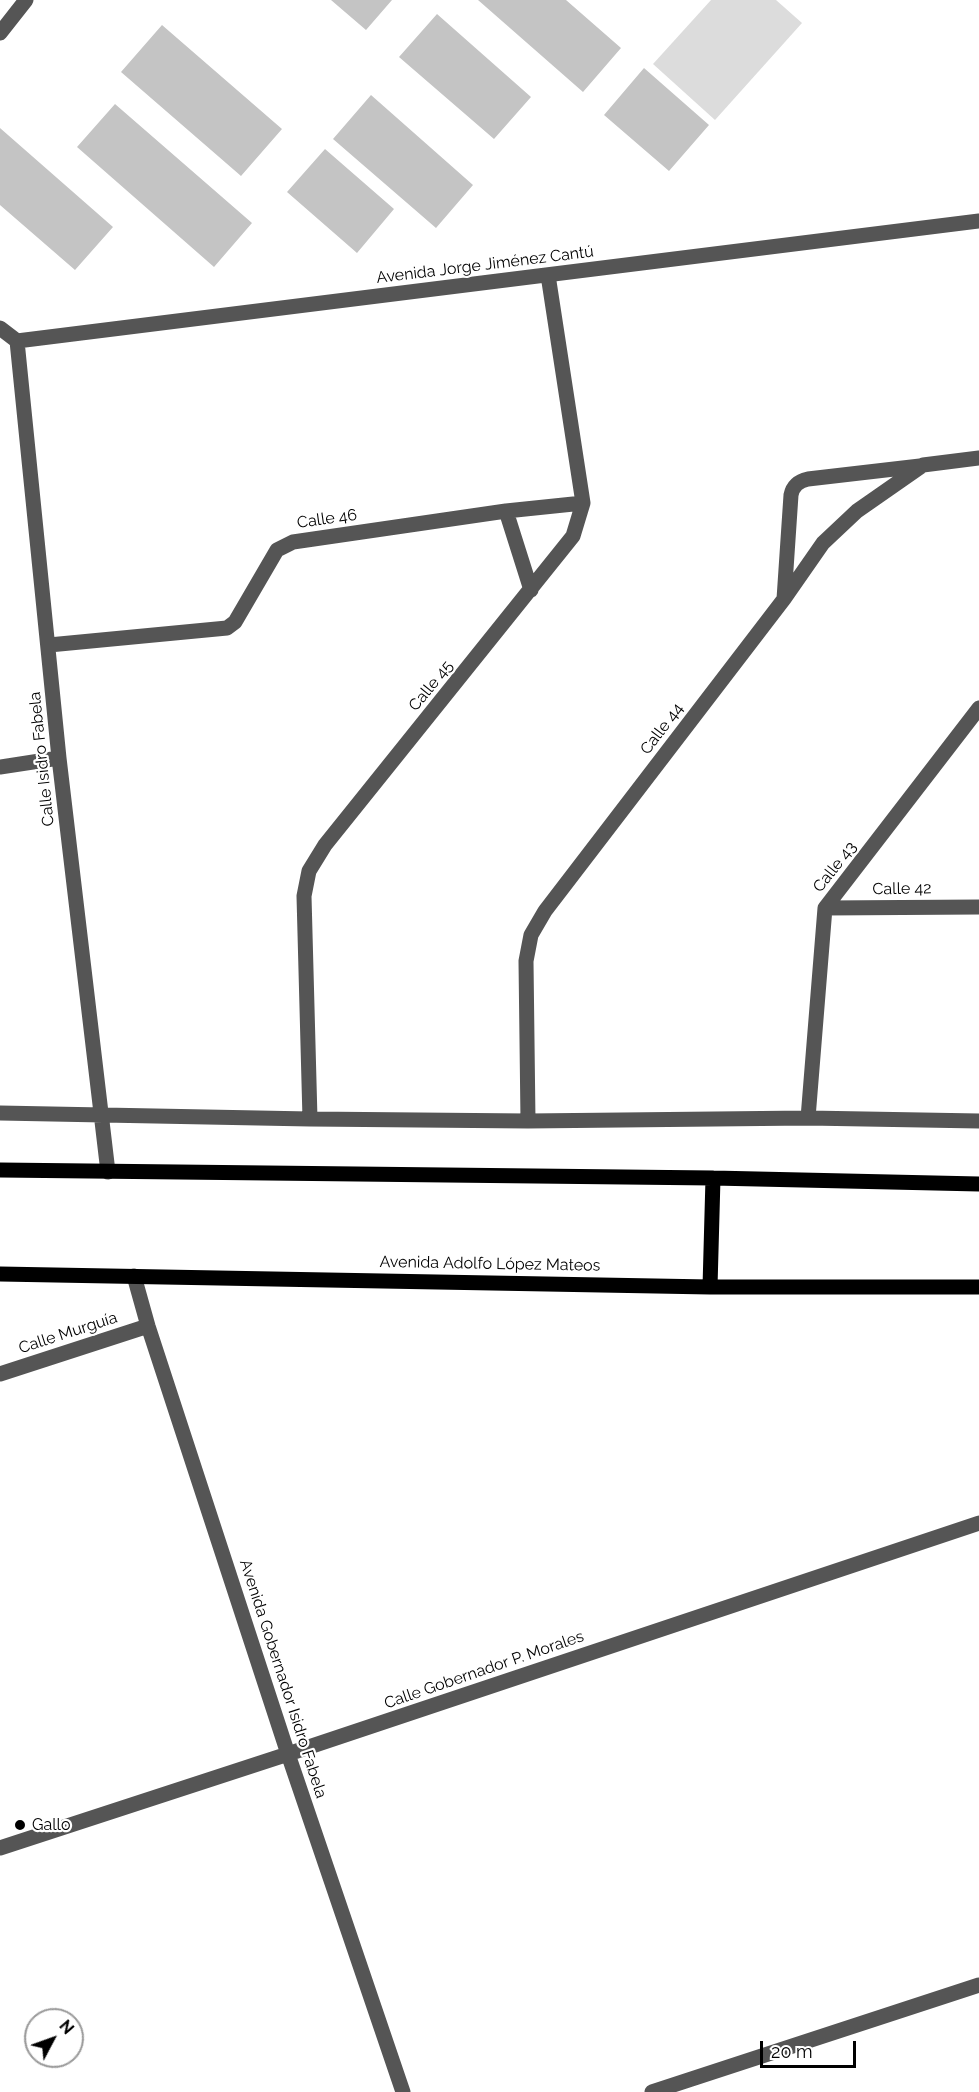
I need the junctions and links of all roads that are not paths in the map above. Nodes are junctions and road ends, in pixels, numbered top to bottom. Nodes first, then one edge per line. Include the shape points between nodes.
1 (26, 0) edge
2 (0, 33) edge
3 (979, 221) edge
4 (548, 275) junction
5 (0, 328) edge
6 (17, 341) junction
7 (979, 458) edge
8 (923, 465) junction
9 (583, 503) junction
10 (506, 511) junction
11 (531, 590) junction
12 (784, 599) junction
13 (48, 645) junction
14 (979, 708) edge
15 (60, 758) junction
16 (0, 767) edge
17 (979, 907) edge
18 (825, 908) junction
19 (0, 1113) edge
20 (102, 1114) junction
21 (808, 1118) junction
22 (310, 1119) junction
23 (528, 1121) junction
24 (979, 1121) edge
25 (0, 1170) edge
26 (108, 1172) junction
27 (712, 1178) junction
28 (979, 1184) edge
29 (0, 1274) edge
30 (134, 1276) junction
31 (710, 1287) junction
32 (979, 1287) edge
33 (148, 1326) junction
34 (0, 1374) edge
35 (979, 1523) edge
36 (288, 1754) junction
37 (0, 1848) edge
38 (979, 1985) edge
39 (403, 2092) edge
40 (652, 2092) edge

1 - 2 street
3 - 4 street, Avenida Jorge Jiménez Cantú
4 - 6 street, Avenida Jorge Jiménez Cantú
4 - 9 street, Calle 45
5 - 6 street
6 - 13 street, Calle Isidro Fabela
7 - 8 street, Calle 44
8 - 12 street, Calle 44 via 857,511 823,543
8 - 12 street via 808,479 796,484 790,495
9 - 10 street, Calle 46
9 - 11 street, Calle 45 via 573,536
10 - 11 street
10 - 13 street, Calle 46 via 287,543 277,550 235,622 227,628
11 - 22 street, Calle 45 via 325,845 309,871 304,896
12 - 23 street, Calle 44 via 545,911 531,935 526,961
13 - 15 street, Calle Isidro Fabela
14 - 18 street, Calle 43
15 - 16 street
15 - 20 street, Calle Isidro Fabela
17 - 18 street, Calle 42
18 - 21 street, Calle 43
19 - 20 street
20 - 22 street
20 - 26 street, Calle Isidro Fabela
21 - 23 street
21 - 24 street
22 - 23 street
25 - 26 main road
26 - 27 main road
27 - 28 main road
27 - 31 main road
29 - 30 main road, Avenida Adolfo López Mateos
30 - 31 main road, Avenida Adolfo López Mateos
30 - 33 street, Avenida Gobernador Isidro Fabela
31 - 32 main road, Avenida Adolfo López Mateos
33 - 34 street, Calle Murguía
33 - 36 street, Avenida Gobernador Isidro Fabela
35 - 36 street, Calle Gobernador P. Morales
36 - 37 street, Calle Gobernador P. Morales
36 - 39 street, Avenida Gobernador Isidro Fabela
38 - 40 street

